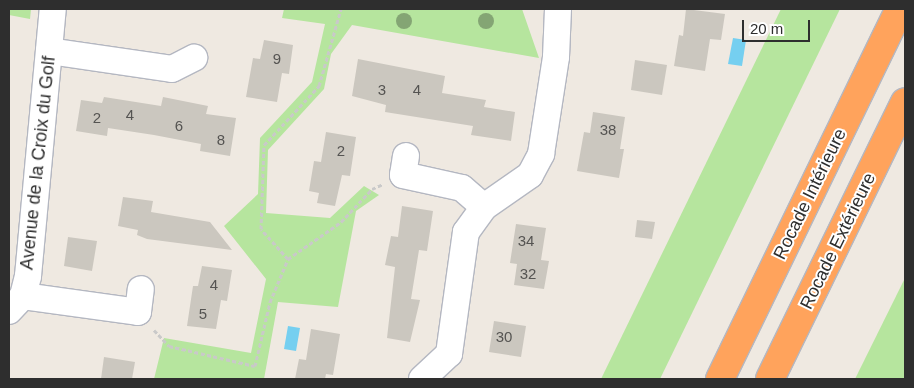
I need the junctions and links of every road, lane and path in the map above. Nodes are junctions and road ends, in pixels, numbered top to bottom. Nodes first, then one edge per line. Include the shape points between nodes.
1 (53, 9) edge
2 (341, 9) edge
3 (558, 9) edge
4 (900, 9) edge
5 (49, 51) junction
6 (194, 58) dead end
7 (905, 102) edge
8 (405, 165) joint
9 (484, 207) junction
10 (288, 259) junction
11 (140, 301) joint
12 (16, 304) edge
13 (422, 379) edge
14 (720, 379) edge
15 (770, 379) edge

1 - 5 street, Avenue de la Croix du Golf
2 - 10 path via 318,86 264,145 261,229
3 - 9 street via 556,57 542,154 530,176
4 - 14 highway, Rocade Intérieure
5 - 6 street via 172,69
5 - 12 street, Avenue de la Croix du Golf via 28,276
7 - 15 highway, Rocade Extérieure
8 - 9 street via 462,188
8 - 10 path via 372,189 341,222
9 - 13 street via 466,232 449,354
10 - 11 path via 270,302 255,366 169,346
11 - 12 street

